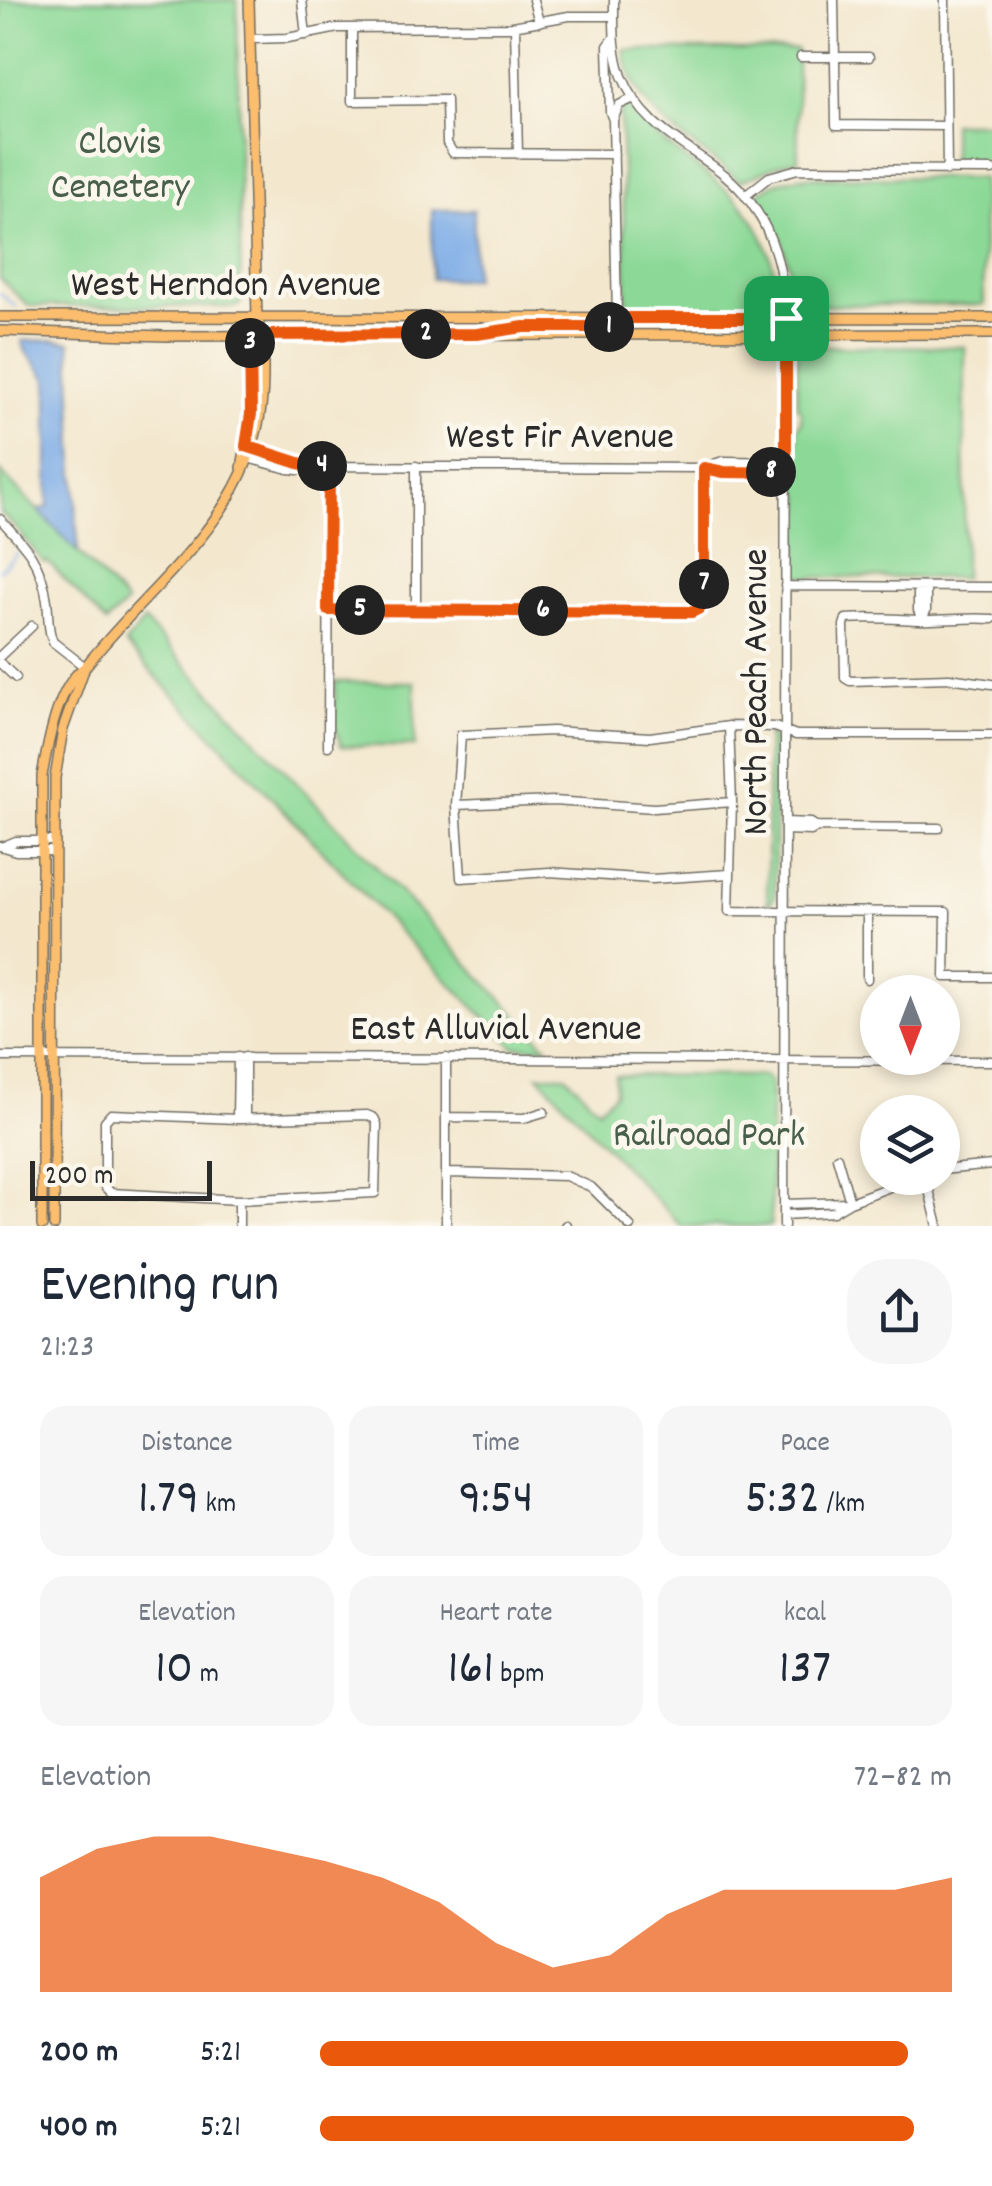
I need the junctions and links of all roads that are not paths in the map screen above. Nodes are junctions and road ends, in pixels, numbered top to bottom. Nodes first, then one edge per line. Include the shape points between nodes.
1 (250, 0) edge
2 (302, 0) edge
3 (533, 0) edge
4 (614, 0) edge
5 (834, 0) edge
6 (945, 0) edge
7 (614, 16) junction
8 (539, 22) junction
9 (515, 27) junction
10 (352, 28) junction
11 (306, 35) junction
12 (614, 38) junction
13 (251, 39) junction
14 (801, 57) dead end
15 (834, 57) junction
16 (869, 57) dead end
17 (634, 98) junction
18 (613, 120) junction
19 (946, 126) junction
20 (518, 154) junction
21 (614, 154) junction
22 (947, 170) junction
23 (991, 171) edge
24 (745, 196) junction
25 (0, 316) edge
26 (256, 318) junction
27 (617, 318) junction
28 (786, 318) junction
29 (992, 318) edge
30 (0, 331) edge
31 (477, 334) junction
32 (786, 334) junction
33 (992, 334) edge
34 (250, 335) junction
35 (264, 336) junction
36 (248, 452) junction
37 (786, 462) junction
38 (329, 466) junction
39 (416, 466) junction
40 (704, 468) junction
41 (786, 473) junction
42 (0, 519) edge
43 (785, 586) junction
44 (922, 587) junction
45 (992, 587) edge
46 (328, 610) junction
47 (416, 610) junction
48 (992, 619) edge
49 (922, 620) junction
50 (32, 626) dead end
51 (0, 659) edge
52 (85, 668) junction
53 (16, 678) dead end
54 (992, 684) edge
55 (729, 726) junction
56 (786, 731) junction
57 (992, 735) edge
58 (328, 746) dead end
59 (732, 802) junction
60 (456, 804) junction
61 (785, 826) junction
62 (939, 828) dead end
63 (2, 846) edge
64 (42, 846) junction
65 (54, 846) junction
66 (729, 874) junction
67 (784, 911) junction
68 (867, 912) junction
69 (867, 975) edge
70 (992, 978) edge
71 (0, 1057) edge
72 (42, 1057) junction
73 (54, 1057) junction
74 (241, 1058) junction
75 (446, 1058) junction
76 (785, 1060) junction
77 (992, 1061) edge
78 (544, 1112) dead end
79 (446, 1117) junction
80 (241, 1119) junction
81 (838, 1157) dead end
82 (992, 1165) edge
83 (960, 1168) edge
84 (447, 1173) junction
85 (868, 1195) edge
86 (930, 1195) edge
87 (240, 1200) junction
88 (850, 1202) junction
89 (784, 1204) junction
90 (784, 1215) junction
91 (42, 1226) edge
92 (54, 1226) edge
93 (240, 1226) edge
94 (446, 1226) edge
95 (630, 1226) edge
96 (784, 1226) edge
97 (938, 1226) edge

1 - 13 main road
2 - 11 street
3 - 8 street
4 - 7 street, North Peach Avenue
5 - 15 street
6 - 19 street
7 - 8 street
7 - 12 street, North Peach Avenue
8 - 9 street
9 - 10 street
9 - 20 street
10 - 11 street
10 - 20 street via 352,101 446,100 450,151
11 - 13 street
12 - 17 street, North Peach Avenue
12 - 18 street, North Peach Avenue via 608,46
13 - 26 main road
14 - 15 street
15 - 16 street
15 - 19 street via 836,125
17 - 18 street via 618,104
17 - 24 street, North Peach Avenue via 662,133
18 - 21 street, North Peach Avenue
19 - 22 street
20 - 21 street
21 - 27 street, North Peach Avenue
22 - 23 street
22 - 24 street via 789,170
24 - 28 street, North Peach Avenue via 774,244
25 - 26 main road, West Herndon Avenue
26 - 27 main road, West Herndon Avenue
26 - 34 main road
26 - 35 main road
27 - 28 main road, West Herndon Avenue
27 - 31 main road via 610,327
28 - 29 main road, West Herndon Avenue
28 - 32 street, North Peach Avenue
30 - 34 main road, West Herndon Avenue
31 - 32 main road, West Herndon Avenue
31 - 35 main road, West Herndon Avenue
32 - 33 main road, West Herndon Avenue
32 - 37 street, North Peach Avenue
34 - 35 main road, West Herndon Avenue
34 - 36 main road
35 - 36 main road via 263,391
36 - 38 street, West Fir Avenue via 288,470
36 - 52 main road via 207,532
37 - 40 street, West Fir Avenue
37 - 41 street, North Peach Avenue
38 - 39 street, West Fir Avenue
38 - 46 street
39 - 40 street, West Fir Avenue
39 - 47 street
40 - 41 street, West Fir Avenue
40 - 47 street via 704,598 692,612
41 - 43 street, North Peach Avenue
42 - 52 street via 34,556 50,637
43 - 44 street
43 - 56 street, North Peach Avenue
44 - 45 street
44 - 49 street
46 - 47 street
46 - 58 street
48 - 49 street
49 - 54 street via 846,619 844,678
50 - 51 street
51 - 53 street
52 - 64 main road via 74,675 54,722 42,776
52 - 65 main road via 58,754
55 - 56 street
55 - 59 street
55 - 60 street via 650,737 461,735
56 - 57 street
56 - 61 street, North Peach Avenue
59 - 60 street via 654,808
59 - 66 street
60 - 66 street via 460,878
61 - 62 street
61 - 67 street, North Peach Avenue
63 - 64 street
64 - 65 street
64 - 72 main road
65 - 73 main road
66 - 67 street via 730,911
67 - 68 street
67 - 76 street, North Peach Avenue
68 - 69 street
68 - 70 street via 946,912 945,978
71 - 72 street, East Alluvial Avenue
72 - 73 street, East Alluvial Avenue
72 - 91 main road
73 - 74 street, East Alluvial Avenue
73 - 92 main road
74 - 75 street, East Alluvial Avenue
74 - 80 street
75 - 76 street, East Alluvial Avenue
75 - 79 street
76 - 77 street, East Alluvial Avenue
76 - 89 street, North Peach Avenue
78 - 79 street
79 - 84 street
80 - 87 street via 374,1118 376,1186 368,1194
80 - 87 street via 110,1114 105,1122 105,1187 111,1193
81 - 88 street
82 - 83 street
84 - 94 street
84 - 95 street via 566,1176 591,1188
85 - 88 street
86 - 97 street
87 - 93 street
88 - 89 street
88 - 90 street via 826,1214
89 - 90 street, North Peach Avenue
90 - 96 street, North Peach Avenue

